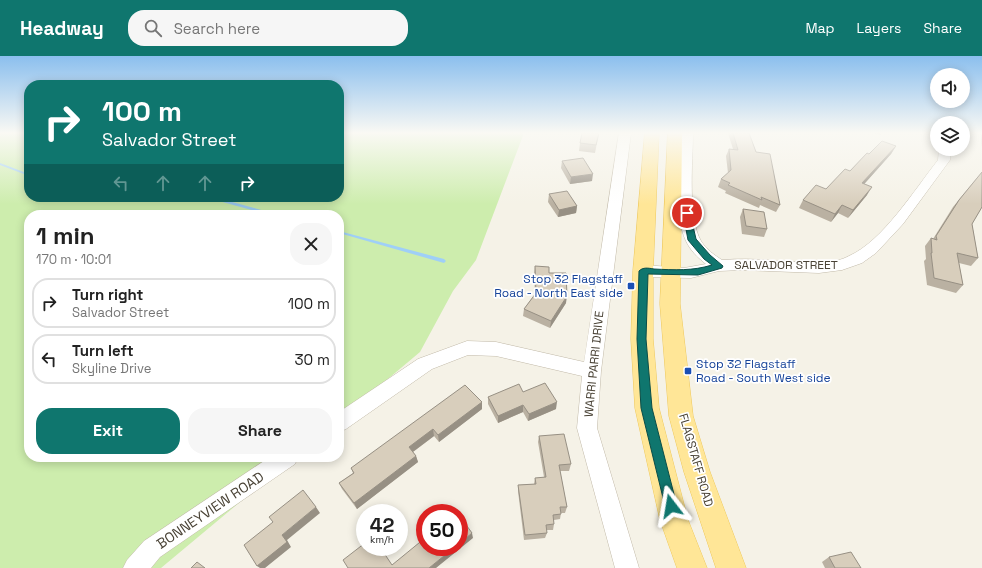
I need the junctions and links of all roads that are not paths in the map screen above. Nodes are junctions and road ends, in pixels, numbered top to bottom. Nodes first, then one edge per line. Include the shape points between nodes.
1 (622, 157) edge
2 (650, 157) edge
3 (674, 157) edge
4 (687, 157) edge
5 (944, 157) edge
6 (719, 266) junction
7 (643, 271) junction
8 (672, 273) junction
9 (592, 371) junction
10 (344, 420) edge
11 (281, 462) edge
12 (725, 567) edge
13 (135, 568) edge
14 (627, 568) edge
15 (692, 568) edge

1 - 9 street, WARRI PARRI DRIVE
2 - 7 main road
3 - 8 main road, FLAGSTAFF ROAD
4 - 6 street via 687,213 692,240
5 - 6 street, SALVADOR STREET via 887,235 866,253 843,265 817,268 770,264
6 - 8 street, SALVADOR STREET via 698,272
7 - 8 street, SALVADOR STREET
7 - 15 main road via 642,339 647,408 674,520
8 - 12 main road, FLAGSTAFF ROAD via 670,304 681,416
9 - 10 street via 496,349 467,348 425,364
9 - 14 street, WARRI PARRI DRIVE via 588,428
11 - 13 street, BONNEYVIEW ROAD via 152,549

